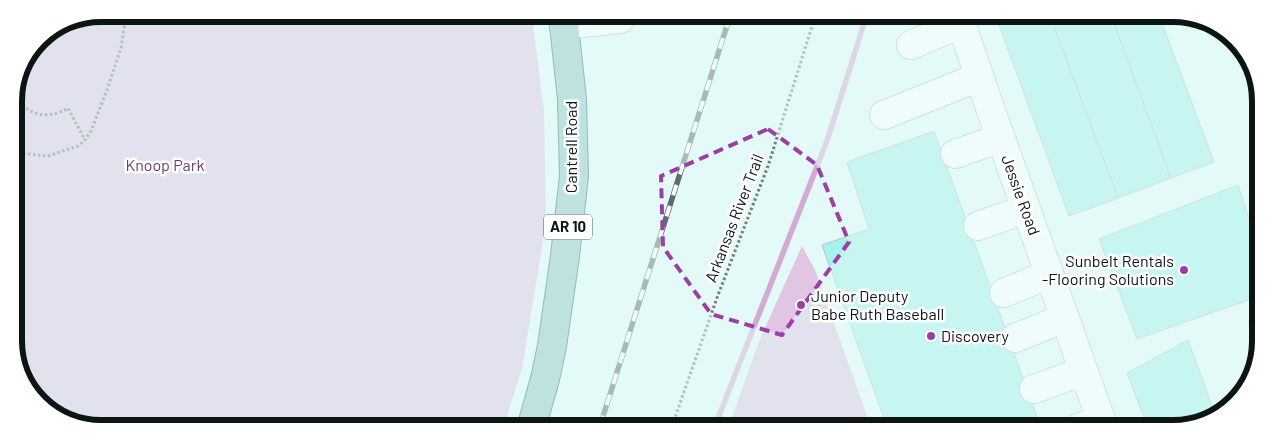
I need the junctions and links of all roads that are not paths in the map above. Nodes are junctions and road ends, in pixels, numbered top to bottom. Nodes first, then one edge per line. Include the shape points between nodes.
1 (564, 22) edge
2 (956, 22) edge
3 (961, 22) edge
4 (911, 45) dead end
5 (979, 77) junction
6 (884, 115) dead end
7 (1001, 138) junction
8 (955, 154) dead end
9 (1026, 209) junction
10 (978, 226) dead end
11 (1049, 274) junction
12 (1004, 293) dead end
13 (1065, 318) junction
14 (1015, 338) dead end
15 (1084, 371) junction
16 (1034, 389) dead end
17 (1093, 419) edge
18 (534, 420) edge

1 - 18 main road, Cantrell Road / AR 10 via 572,99 574,176 552,346
2 - 4 street
3 - 5 street, Jessie Road
5 - 6 street
5 - 7 street, Jessie Road
7 - 8 street
7 - 9 street, Jessie Road
9 - 10 street
9 - 11 street, Jessie Road
11 - 12 street
11 - 13 street, Jessie Road
13 - 14 street
13 - 15 street, Jessie Road
15 - 16 street
15 - 17 street, Jessie Road

